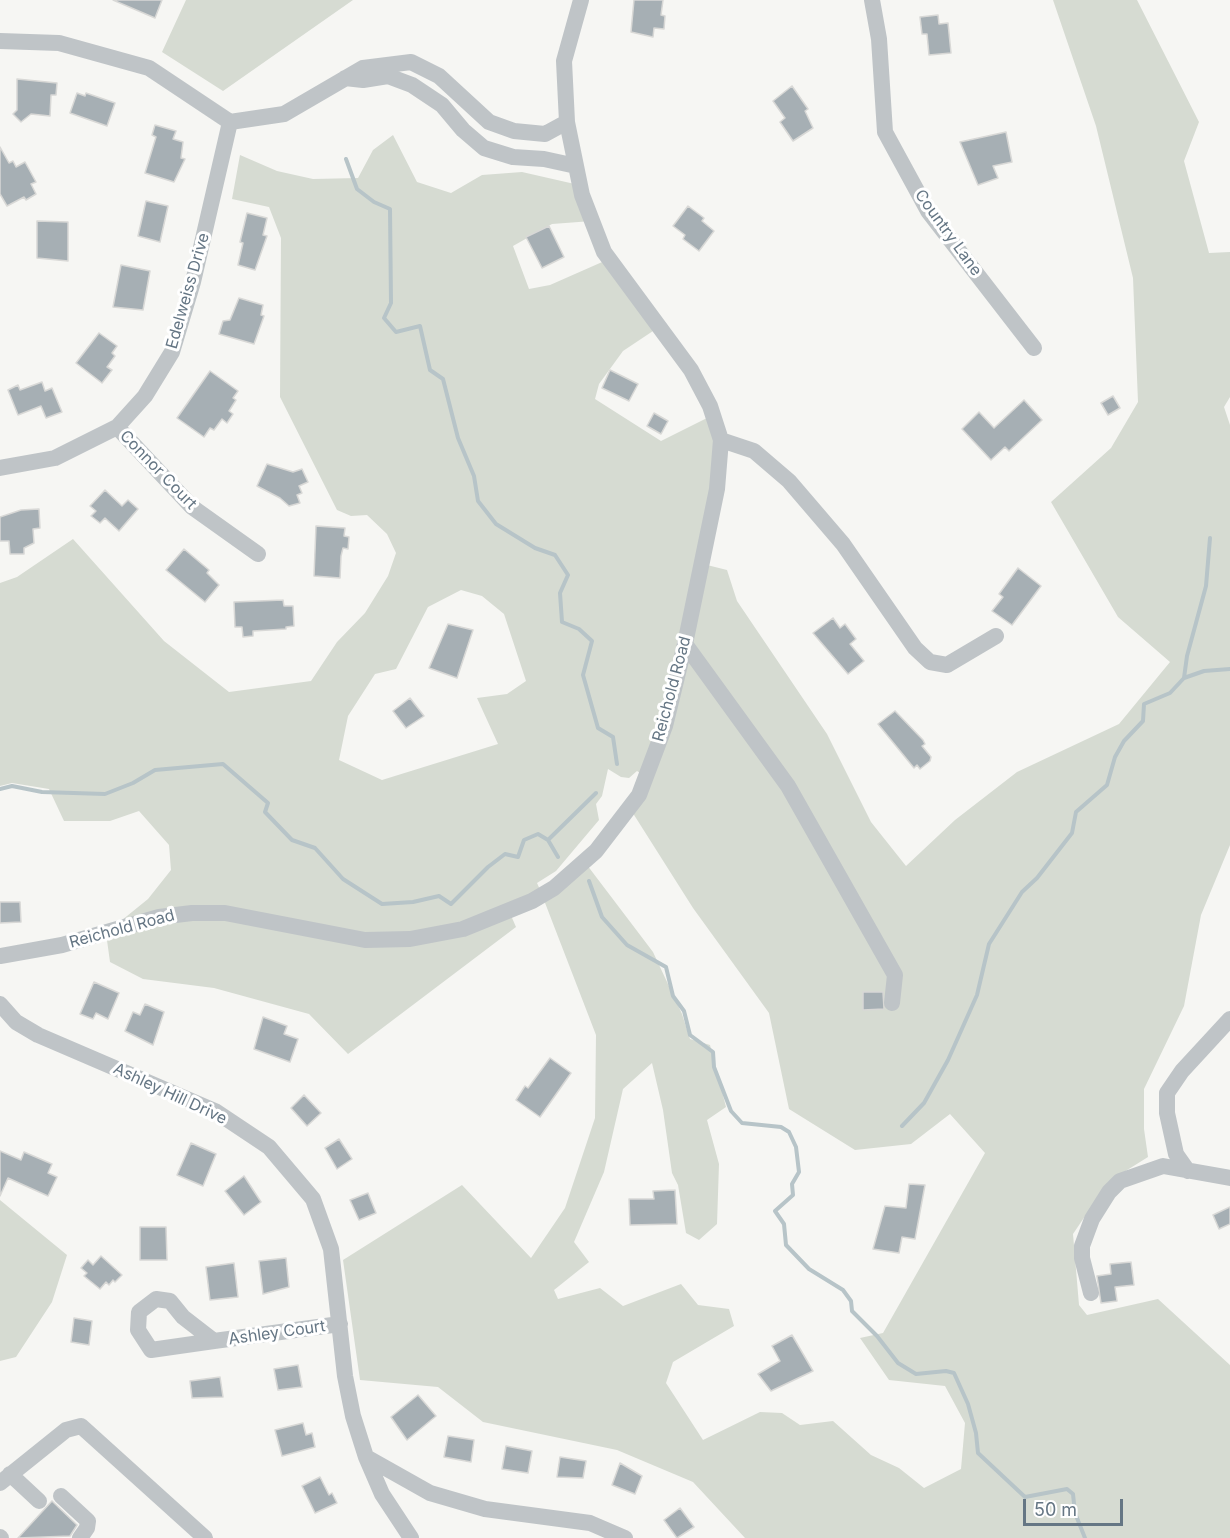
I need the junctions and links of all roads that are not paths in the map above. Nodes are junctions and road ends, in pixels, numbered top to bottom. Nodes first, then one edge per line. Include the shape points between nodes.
1 (581, 0) edge
2 (872, 0) edge
3 (0, 41) edge
4 (345, 78) junction
5 (567, 122) junction
6 (230, 123) junction
7 (576, 166) junction
8 (1034, 348) dead end
9 (117, 427) junction
10 (721, 440) junction
11 (0, 468) edge
12 (258, 554) dead end
13 (996, 636) dead end
14 (685, 644) junction
15 (0, 956) edge
16 (892, 1003) dead end
17 (0, 1004) edge
18 (1230, 1019) edge
19 (1188, 1171) junction
20 (1230, 1178) edge
21 (1091, 1293) dead end
22 (340, 1324) junction
23 (214, 1341) dead end
24 (366, 1457) junction
25 (5, 1479) edge
26 (61, 1496) dead end
27 (39, 1501) dead end
28 (86, 1536) edge
29 (205, 1538) edge
30 (411, 1538) edge
31 (625, 1538) edge

1 - 5 street, Reichold Road via 564,61
2 - 8 street, Country Lane via 879,39 885,132 928,210
3 - 6 street via 59,43 149,68
4 - 5 street via 363,68 411,63 440,76 489,122 514,131 545,134
4 - 6 street via 284,114
4 - 7 street via 388,76 412,85 442,105 484,148 513,157
5 - 7 street, Reichold Road
6 - 9 street, Edelweiss Drive via 193,282 172,352 145,396
7 - 10 street, Reichold Road via 582,195 604,252 691,370 710,406
9 - 11 street, Edelweiss Drive via 55,458
9 - 12 street, Connor Court via 192,507
10 - 13 street via 754,451 789,481 843,544 915,648 930,662 947,665
10 - 14 street, Reichold Road via 717,489
14 - 15 street, Reichold Road via 665,726 639,795 596,851 554,888 532,901 463,929 410,939 365,940 201,912 159,917 62,945
14 - 16 street via 788,786 895,975
17 - 22 street, Ashley Hill Drive via 26,1029 215,1111 269,1147 312,1199 331,1249
18 - 19 street via 1167,1093 1176,1154
19 - 20 street
19 - 21 street via 1163,1166 1133,1174 1109,1192 1092,1219 1082,1246
22 - 23 street, Ashley Court
22 - 24 street, Ashley Hill Drive via 353,1416
24 - 30 street, Ashley Hill Drive via 382,1494
24 - 31 street via 430,1493 485,1509 590,1522
25 - 27 street
25 - 29 street via 66,1430 81,1426
26 - 28 street via 86,1518

